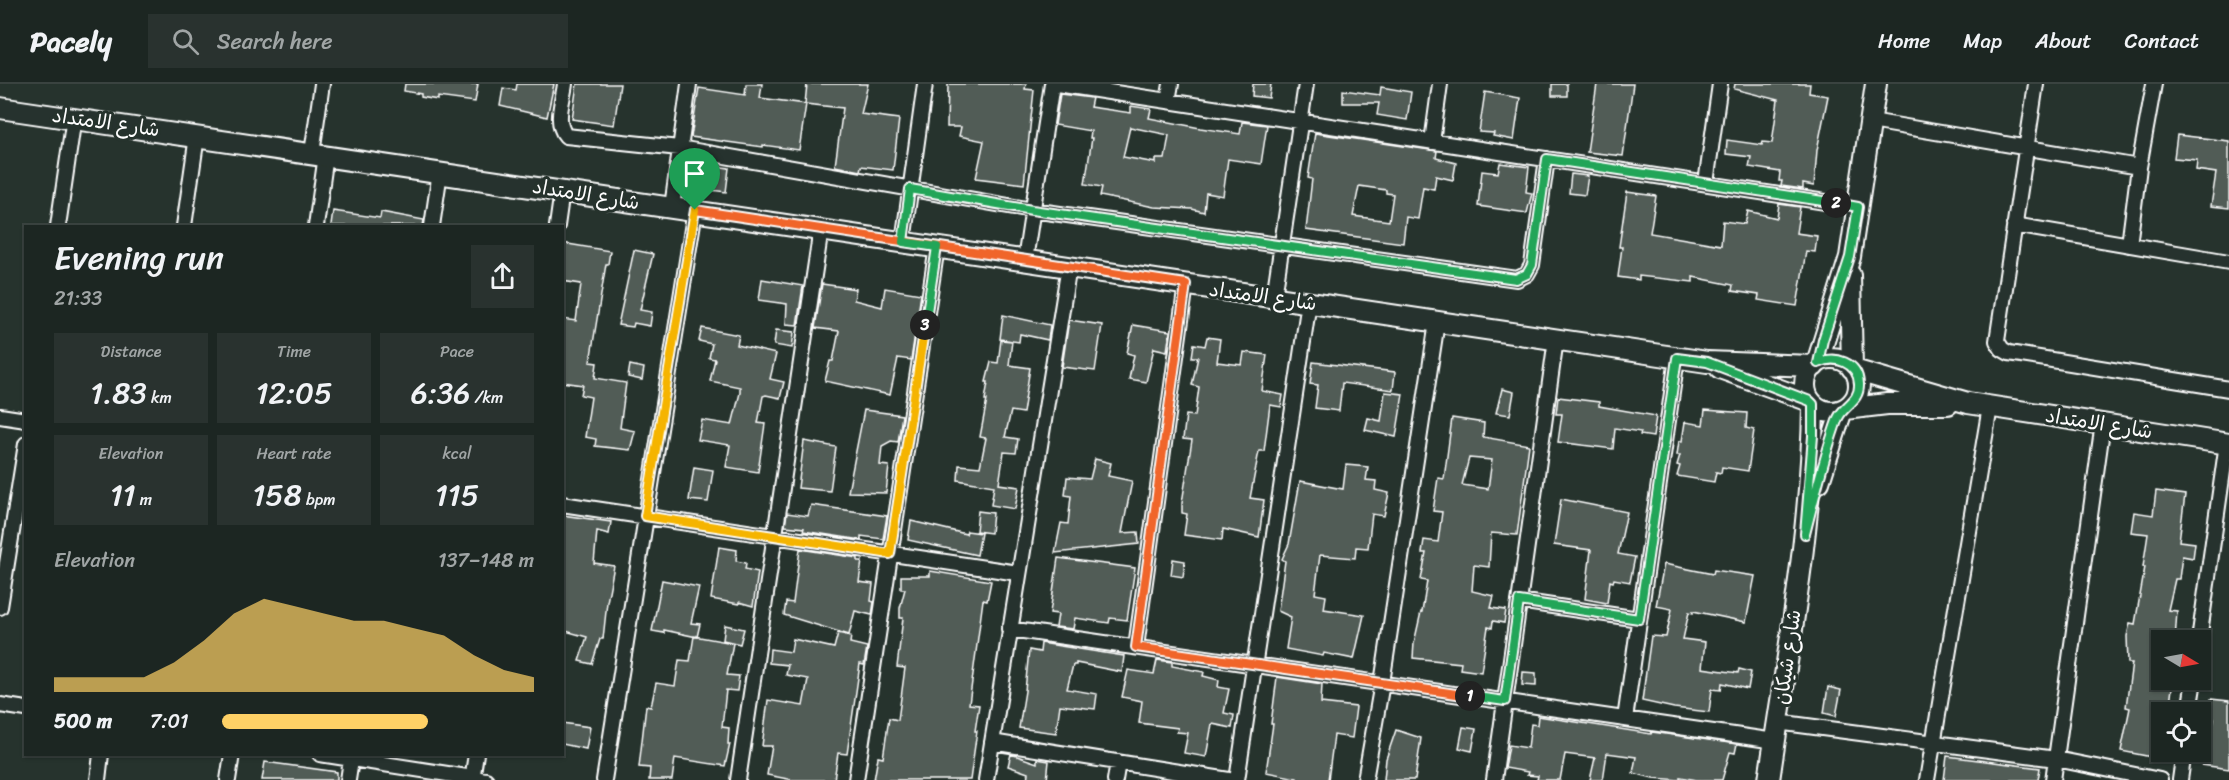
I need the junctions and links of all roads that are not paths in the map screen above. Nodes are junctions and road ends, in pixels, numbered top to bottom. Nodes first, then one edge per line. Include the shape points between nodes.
1 (322, 84) edge
2 (565, 84) edge
3 (689, 84) edge
4 (925, 84) edge
5 (1052, 84) edge
6 (1057, 84) edge
7 (1171, 84) edge
8 (1306, 84) edge
9 (1440, 84) edge
10 (1720, 84) edge
11 (1876, 84) edge
12 (2036, 84) edge
13 (2154, 84) edge
14 (1168, 101) junction
15 (0, 108) edge
16 (74, 117) junction
17 (1301, 122) junction
18 (1870, 122) junction
19 (197, 136) junction
20 (1432, 142) junction
21 (679, 148) junction
22 (2026, 149) junction
23 (319, 154) junction
24 (1547, 159) junction
25 (2139, 167) junction
26 (440, 172) junction
27 (1706, 183) junction
28 (910, 189) junction
29 (562, 191) junction
30 (672, 207) junction
31 (1858, 207) junction
32 (695, 210) junction
33 (1032, 210) junction
34 (58, 225) edge
35 (183, 225) edge
36 (316, 225) edge
37 (432, 225) edge
38 (557, 225) edge
39 (2014, 225) junction
40 (820, 229) junction
41 (903, 242) junction
42 (1281, 244) junction
43 (2129, 245) junction
44 (937, 247) junction
45 (1850, 257) junction
46 (1025, 260) junction
47 (2229, 262) edge
48 (1069, 266) junction
49 (1186, 284) junction
50 (1274, 297) junction
51 (1309, 302) junction
52 (1437, 321) junction
53 (1556, 339) junction
54 (1677, 358) junction
55 (1707, 362) junction
56 (1816, 364) junction
57 (1853, 369) junction
58 (2229, 389) edge
59 (1812, 403) junction
60 (1968, 403) junction
61 (1990, 407) junction
62 (1843, 409) junction
63 (0, 417) edge
64 (24, 420) edge
65 (2103, 423) junction
66 (2228, 443) edge
67 (24, 457) edge
68 (564, 504) edge
69 (645, 516) junction
70 (1805, 534) junction
71 (775, 536) junction
72 (890, 554) junction
73 (1018, 573) junction
74 (1519, 601) junction
75 (0, 607) edge
76 (1639, 619) junction
77 (1009, 629) junction
78 (2200, 630) edge
79 (1136, 647) junction
80 (1256, 665) junction
81 (1382, 683) junction
82 (1505, 701) junction
83 (0, 705) edge
84 (24, 710) edge
85 (1625, 719) junction
86 (1776, 731) junction
87 (992, 742) junction
88 (1933, 742) junction
89 (101, 756) edge
90 (232, 756) edge
91 (476, 756) edge
92 (351, 757) edge
93 (2056, 759) junction
94 (1118, 762) junction
95 (2183, 762) edge
96 (477, 779) edge
97 (98, 780) edge
98 (228, 780) edge
99 (348, 780) edge
100 (604, 780) edge
101 (738, 780) edge
102 (856, 780) edge
103 (986, 780) edge
104 (1115, 780) edge
105 (1228, 780) edge
106 (1237, 780) edge
107 (1365, 780) edge
108 (1494, 780) edge
109 (1769, 780) edge
110 (1927, 780) edge
111 (2053, 780) edge
112 (2160, 780) edge
113 (2180, 780) edge

1 - 23 street
2 - 21 street via 560,119 566,136
3 - 21 street
4 - 28 street
5 - 33 street
6 - 14 street
7 - 14 street
8 - 17 street
9 - 20 street
10 - 27 street
11 - 18 street
12 - 22 street
13 - 25 street
14 - 17 street
15 - 16 street, شارع الامتداد
16 - 19 street, شارع الامتداد
16 - 34 street
17 - 20 street
17 - 42 street
18 - 22 street
18 - 31 street
19 - 23 street, شارع الامتداد
19 - 35 street
20 - 24 street
21 - 28 street
21 - 30 street
22 - 25 street
22 - 39 street
23 - 26 street, شارع الامتداد
23 - 36 street
24 - 27 street
24 - 42 street via 1532,265 1527,274 1516,279
25 - 43 street
26 - 29 street, شارع الامتداد
26 - 37 street
27 - 31 street
28 - 33 street
28 - 41 street
29 - 30 street, شارع الامتداد
29 - 38 street
30 - 32 street, شارع الامتداد
31 - 45 street
32 - 40 street, شارع الامتداد
32 - 69 street
33 - 42 street
33 - 46 street
39 - 43 street
39 - 58 street via 1997,341 2002,349
40 - 41 street, شارع الامتداد
40 - 71 street
41 - 44 street, شارع الامتداد
42 - 50 street
43 - 47 street
44 - 46 street, شارع الامتداد
44 - 72 street
45 - 56 street
45 - 57 street
46 - 48 street, شارع الامتداد
48 - 49 street, شارع الامتداد
48 - 73 street
49 - 50 street, شارع الامتداد
49 - 79 street
50 - 51 street, شارع الامتداد
51 - 52 street, شارع الامتداد
51 - 80 street
52 - 53 street, شارع الامتداد
52 - 81 street
53 - 54 street, شارع الامتداد
53 - 74 street
54 - 55 street, شارع الامتداد
54 - 76 street
55 - 56 street, شارع الامتداد
55 - 59 street, شارع الامتداد
56 - 57 street via 1840,359
56 - 59 street via 1805,387
57 - 60 street, شارع الامتداد
57 - 62 street via 1858,391
59 - 62 street via 1829,412
59 - 70 street, شارع شيكان
60 - 61 street, شارع الامتداد
60 - 62 street, شارع الامتداد
61 - 65 street, شارع الامتداد
61 - 88 street
62 - 70 street, شارع شيكان
63 - 64 street
65 - 66 street, شارع الامتداد
65 - 93 street
66 - 78 street
67 - 75 street
68 - 69 street
69 - 71 street
69 - 100 street
70 - 86 street, شارع شيكان
71 - 72 street
71 - 101 street
72 - 73 street
72 - 102 street
73 - 77 street
74 - 76 street
74 - 82 street
76 - 85 street
77 - 79 street
77 - 87 street
79 - 80 street
80 - 81 street
80 - 106 street
81 - 82 street
81 - 107 street
82 - 85 street
82 - 108 street
83 - 84 street
85 - 86 street
86 - 88 street
86 - 109 street, شارع شيكان
87 - 94 street
87 - 103 street
88 - 93 street
88 - 110 street
89 - 97 street
90 - 98 street
91 - 96 street
92 - 96 street
92 - 99 street
93 - 111 street
93 - 112 street
94 - 104 street
94 - 105 street
95 - 113 street

